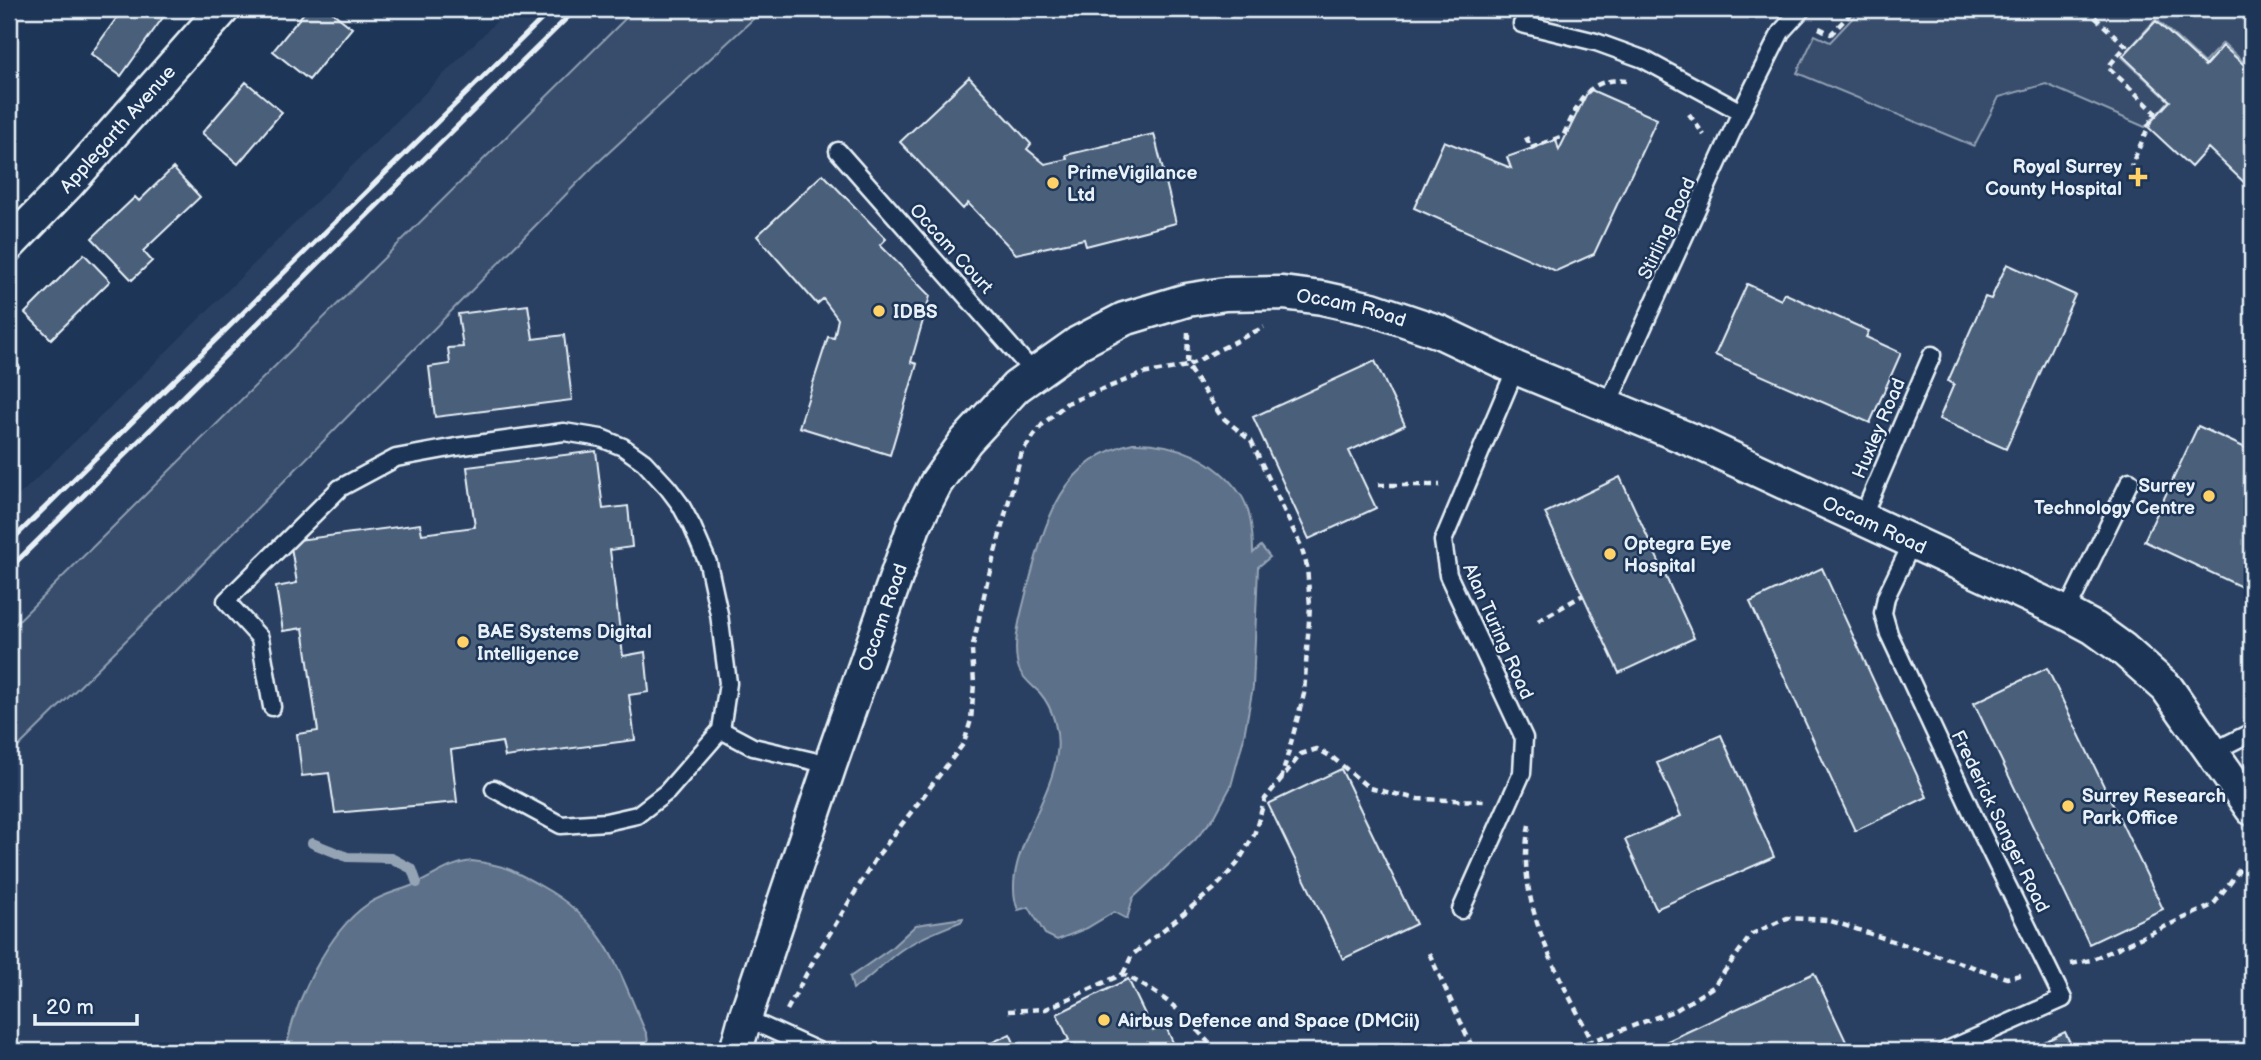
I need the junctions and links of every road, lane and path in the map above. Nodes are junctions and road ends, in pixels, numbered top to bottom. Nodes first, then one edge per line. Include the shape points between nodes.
1 (223, 9) edge
2 (1802, 9) edge
3 (2086, 9) edge
4 (1522, 24) dead end
5 (1631, 82) dead end
6 (1685, 110) dead end
7 (1741, 112) junction
8 (1526, 136) dead end
9 (1703, 142) dead end
10 (838, 151) dead end
11 (2131, 166) dead end
12 (9, 245) edge
13 (1188, 321) dead end
14 (1276, 321) dead end
15 (1932, 355) dead end
16 (1187, 366) junction
17 (1516, 368) junction
18 (1034, 373) junction
19 (1607, 406) junction
20 (2130, 481) dead end
21 (1378, 485) dead end
22 (1441, 485) dead end
23 (1862, 518) junction
24 (1913, 541) junction
25 (1583, 596) dead end
26 (2066, 612) junction
27 (1538, 621) dead end
28 (272, 707) dead end
29 (721, 730) junction
30 (2252, 732) edge
31 (2211, 752) junction
32 (830, 765) junction
33 (1281, 780) junction
34 (494, 789) dead end
35 (1508, 805) junction
36 (2252, 809) edge
37 (2252, 853) edge
38 (1461, 910) dead end
39 (1429, 953) dead end
40 (2050, 969) junction
41 (1124, 974) junction
42 (1007, 1011) dead end
43 (745, 1018) junction
44 (775, 1031) junction
45 (1592, 1041) junction
46 (736, 1051) edge
47 (818, 1051) edge
48 (1217, 1051) edge
49 (1474, 1051) edge
50 (1550, 1051) edge
51 (1945, 1051) edge

1 - 12 street, Applegarth Avenue
2 - 7 lane, Stirling Road via 1781,32
3 - 11 path via 2126,46 2108,67 2155,112
4 - 7 lane via 1643,59
5 - 8 path via 1614,80 1591,88 1563,136 1531,148
6 - 9 path via 1704,133
7 - 19 lane, Stirling Road
10 - 18 lane, Occam Court
13 - 16 path
14 - 16 path
15 - 23 lane, Huxley Road
16 - 33 path via 1221,416 1251,441 1307,566 1310,606 1304,694
16 - 44 path via 1142,374 1067,403 1042,425 1022,452 972,650 971,720 964,743 876,858
17 - 18 street, Occam Road via 1440,332 1373,309 1283,293 1187,300 1124,319
17 - 19 street, Occam Road
17 - 35 lane, Alan Turing Road via 1443,541 1448,575 1524,738 1522,773
18 - 32 street, Occam Road via 989,413 936,482 914,526
19 - 23 street, Occam Road
20 - 26 lane
21 - 22 path
23 - 24 street, Occam Road
24 - 26 street, Occam Road
24 - 40 lane, Frederick Sanger Road via 1886,597 1883,613 1889,634
25 - 27 path
26 - 31 street, Occam Road via 2123,649 2167,688
28 - 29 lane via 260,638 226,601 340,488 396,458 564,432 601,438 644,462 668,488 692,526 708,563 719,614 727,682
29 - 32 lane via 753,747
29 - 34 lane via 667,792 637,815 561,825
30 - 31 lane
31 - 36 street, Occam Road
32 - 43 street, Occam Road
33 - 35 path via 1301,754 1317,749 1369,788 1418,799
33 - 41 path via 1265,799 1254,835 1237,864 1214,889 1132,955
35 - 38 lane, Alan Turing Road
35 - 45 path via 1531,808 1526,837 1533,914 1548,956
37 - 40 path via 2213,905 2091,960
39 - 49 path
40 - 45 path via 2007,978 1828,920 1787,918 1752,934 1713,987 1642,1024
40 - 51 lane, Frederick Sanger Road via 2063,999
41 - 42 path via 1046,1009
41 - 48 path via 1162,996
43 - 44 lane
43 - 46 street, Occam Road
44 - 47 lane
45 - 50 path

